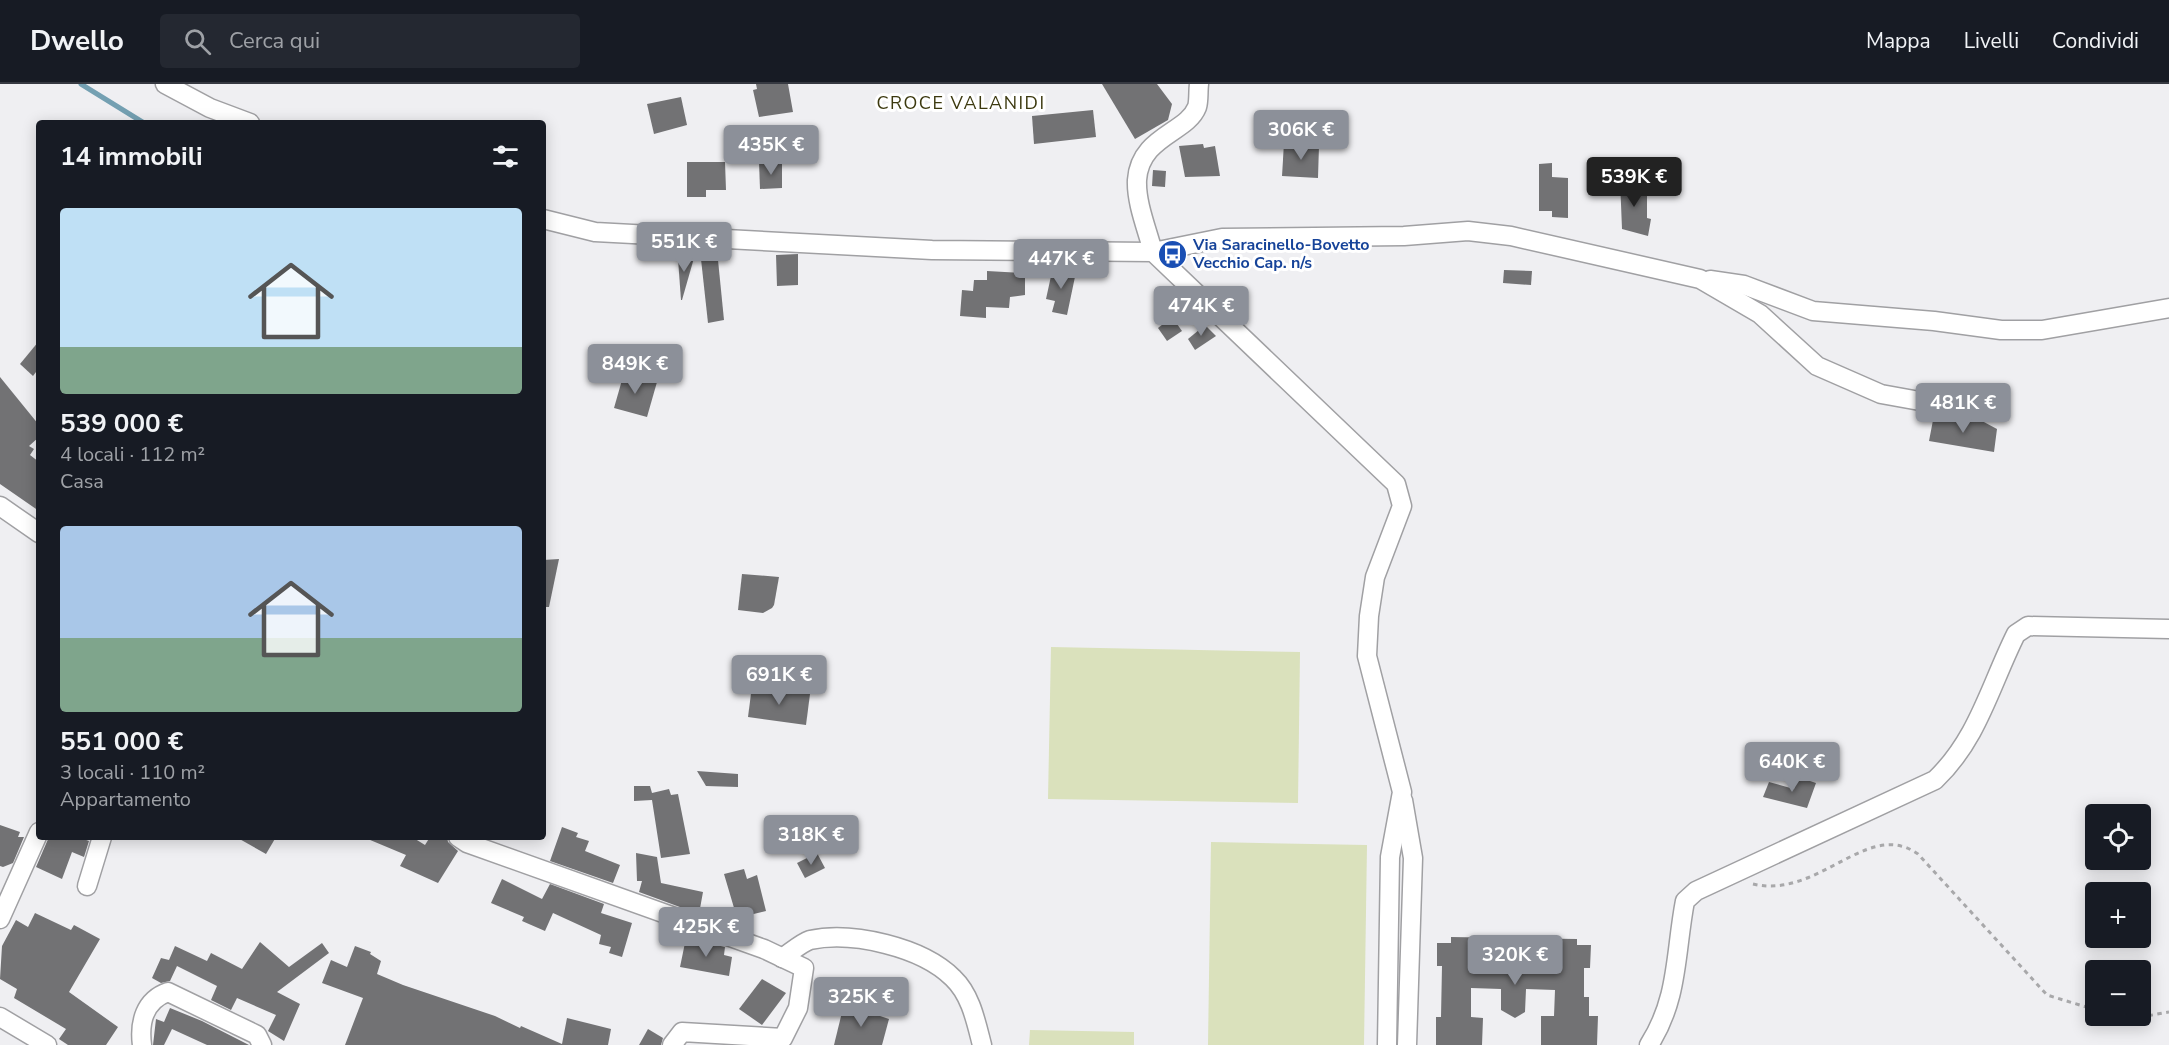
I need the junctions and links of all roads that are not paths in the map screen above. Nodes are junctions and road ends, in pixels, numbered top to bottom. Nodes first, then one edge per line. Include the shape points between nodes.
1 (165, 84) edge
2 (1199, 84) edge
3 (242, 120) edge
4 (546, 220) edge
5 (1153, 252) junction
6 (1700, 279) junction
7 (2169, 308) edge
8 (1976, 411) dead end
9 (0, 506) edge
10 (36, 531) edge
11 (2169, 629) edge
12 (1402, 792) junction
13 (36, 839) edge
14 (101, 840) edge
15 (462, 840) edge
16 (87, 886) dead end
17 (0, 919) edge
18 (782, 958) junction
19 (0, 1017) edge
20 (47, 1045) edge
21 (142, 1045) edge
22 (262, 1045) edge
23 (672, 1045) edge
24 (982, 1045) edge
25 (1387, 1045) edge
26 (1407, 1045) edge
27 (1649, 1045) edge

1 - 3 street
2 - 5 street via 1197,108 1150,149 1140,165 1137,192
4 - 5 street via 595,232 932,250
5 - 6 street via 1222,238 1404,236 1468,231 1511,236
5 - 12 street via 1396,484 1402,507 1375,577 1367,656
6 - 7 street via 1744,285 1813,311 2001,330 2042,330
6 - 8 street via 1760,314 1817,366 1881,394
9 - 10 street
11 - 27 street via 2028,626 2016,634 1976,726 1955,761 1935,780 1696,891 1686,901 1673,993 1664,1022
12 - 25 street via 1390,857
12 - 26 street via 1413,858
13 - 17 street
14 - 16 street
15 - 18 street
18 - 23 street via 804,968 798,1008 783,1038 682,1032
18 - 24 street via 808,940 855,939 915,952 954,978 972,1007
19 - 20 street
21 - 22 street via 146,1007 168,992 257,1035

